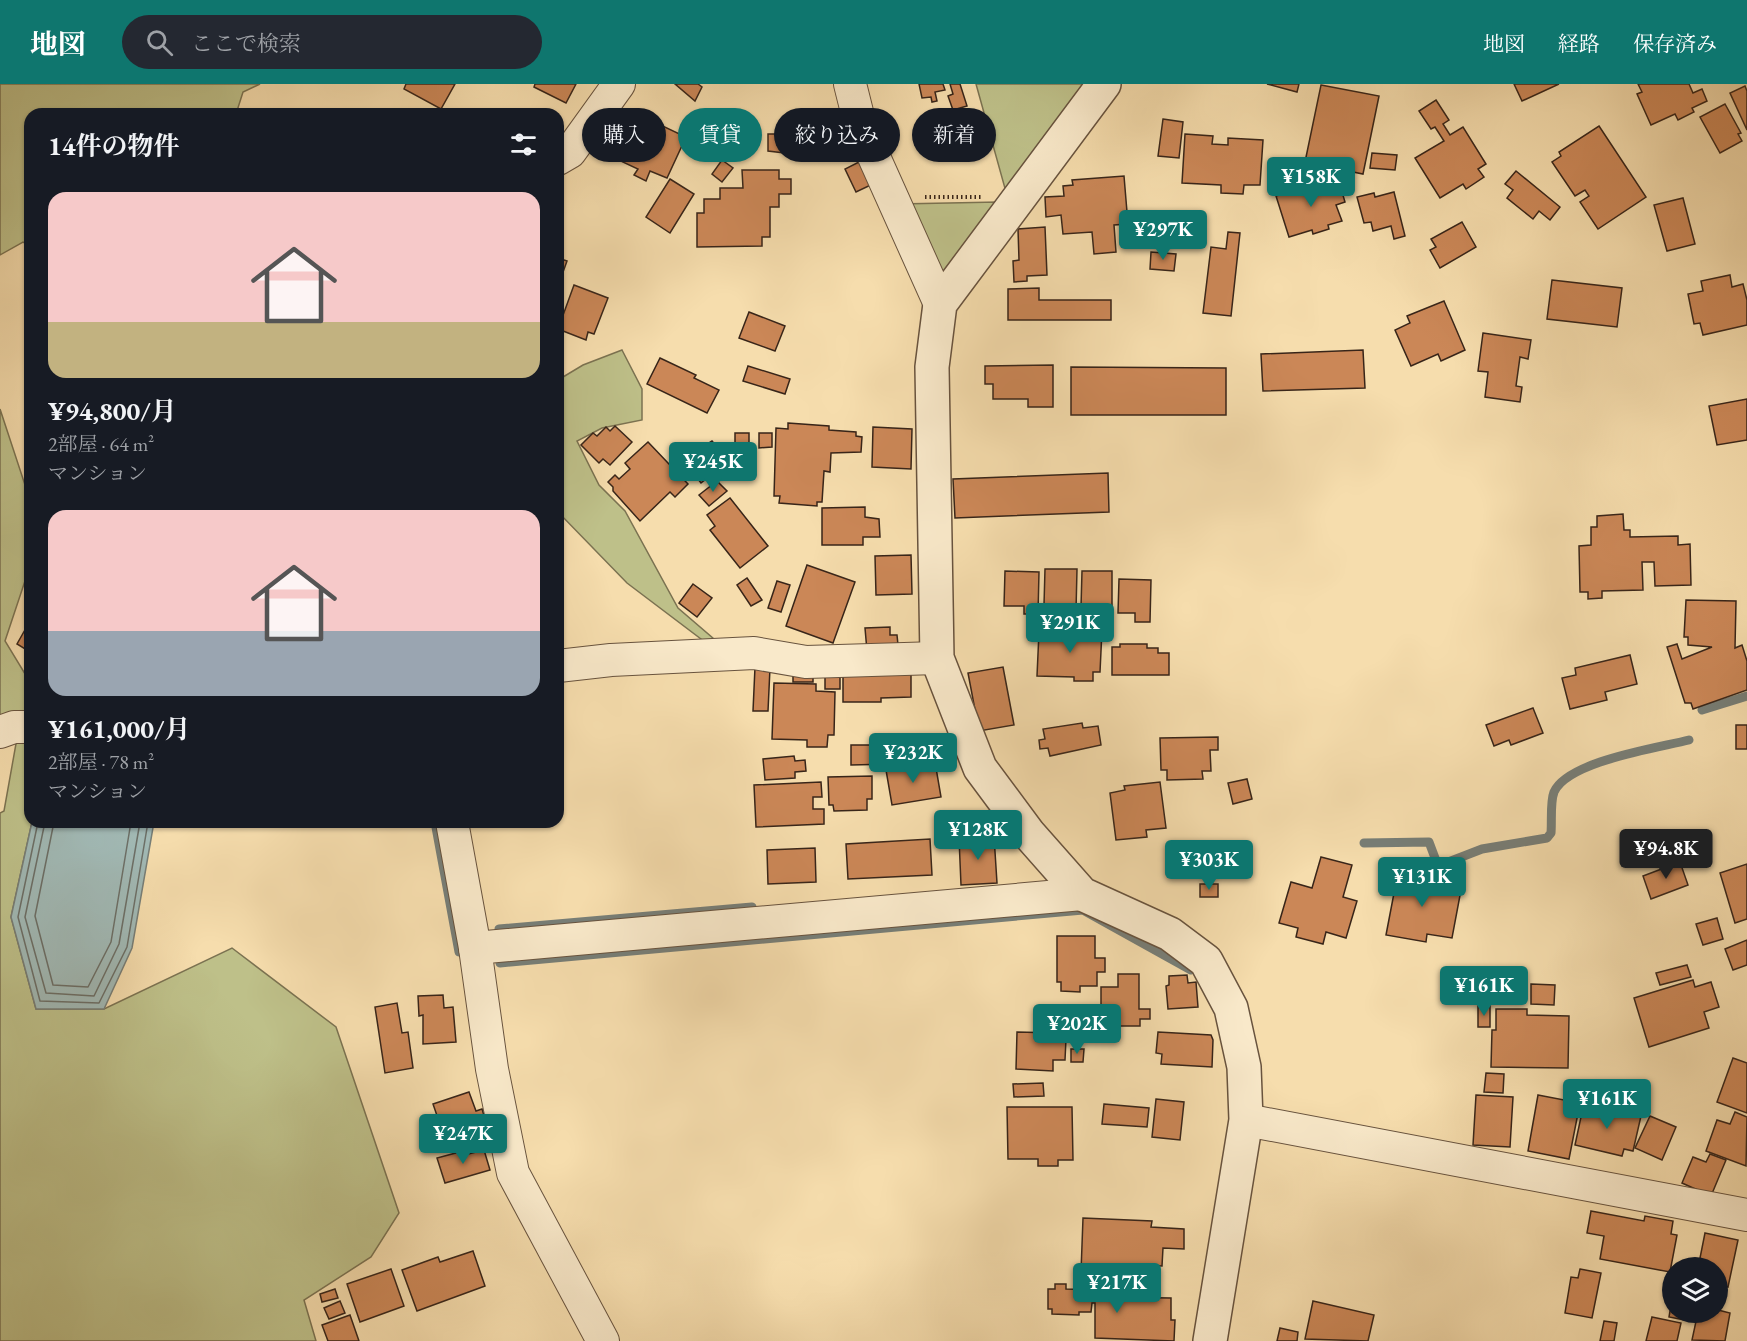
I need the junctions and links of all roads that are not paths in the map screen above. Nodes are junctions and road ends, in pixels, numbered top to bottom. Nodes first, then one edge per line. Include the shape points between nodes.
1 (619, 84) edge
2 (850, 84) edge
3 (1104, 84) edge
4 (564, 156) edge
5 (940, 304) junction
6 (937, 658) junction
7 (564, 665) edge
8 (24, 727) edge
9 (0, 732) edge
10 (453, 828) edge
11 (1082, 894) junction
12 (475, 948) junction
13 (1246, 1120) junction
14 (1747, 1215) edge
15 (603, 1341) edge
16 (1210, 1341) edge

1 - 4 street
2 - 5 street via 861,128
3 - 5 street
5 - 6 street via 932,367
6 - 7 street via 806,662 754,653
6 - 11 street via 980,768 1029,834
8 - 9 street
10 - 12 street
11 - 12 street
11 - 13 street via 1170,934 1206,961 1232,1008 1244,1067
12 - 15 street via 492,1070 513,1173
13 - 14 street
13 - 16 street

